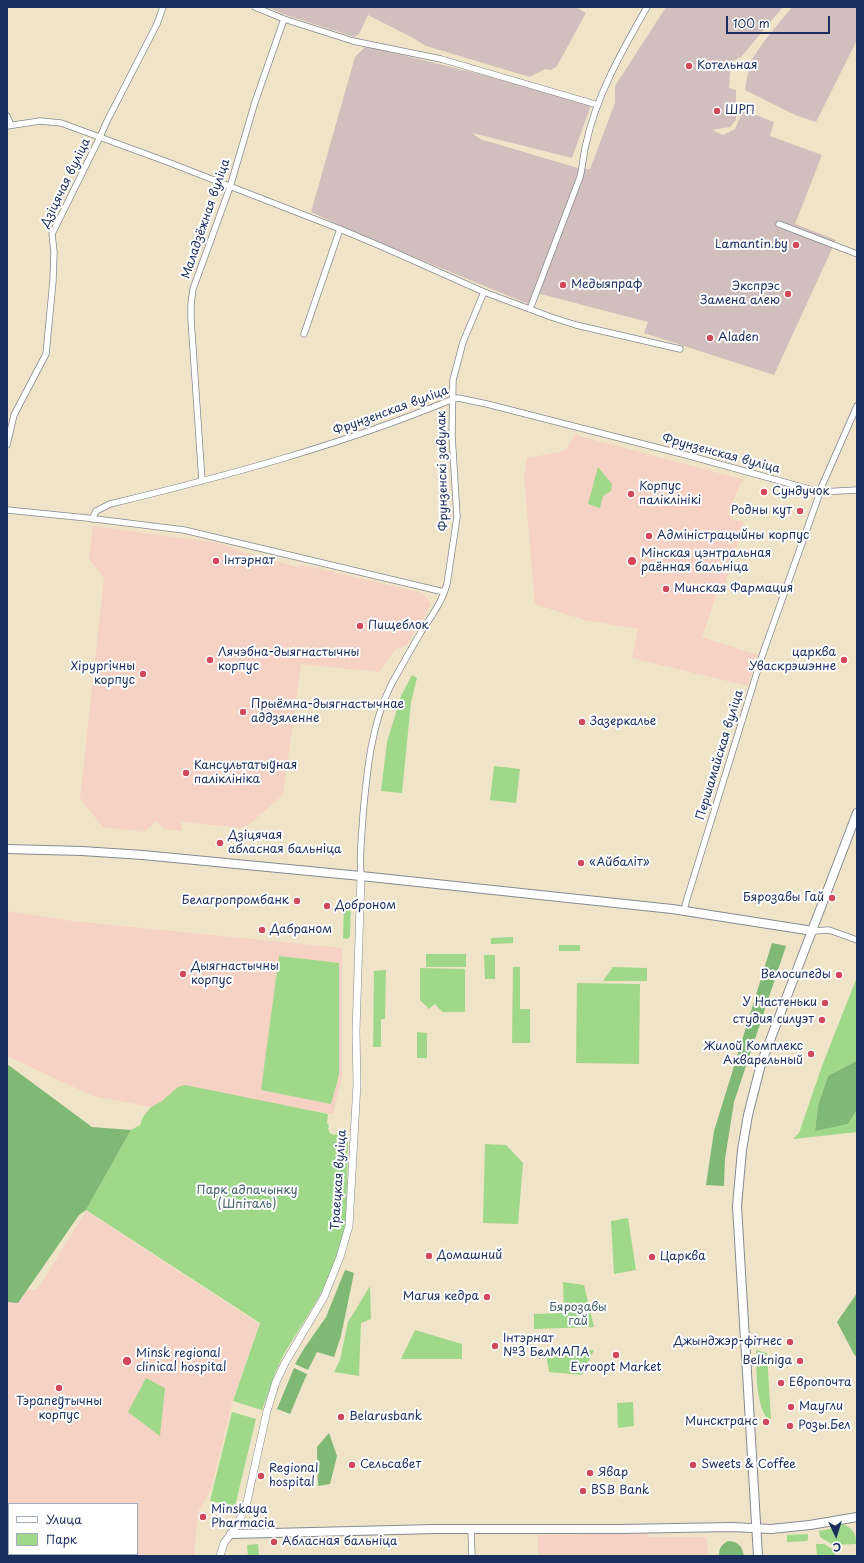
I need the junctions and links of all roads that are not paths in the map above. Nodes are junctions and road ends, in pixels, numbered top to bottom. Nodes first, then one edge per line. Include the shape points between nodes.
1 (163, 7) edge
2 (255, 7) edge
3 (647, 7) edge
4 (284, 19) junction
5 (598, 105) junction
6 (7, 116) edge
7 (9, 126) edge
8 (100, 137) junction
9 (230, 187) junction
10 (779, 224) dead end
11 (340, 229) junction
12 (857, 254) edge
13 (484, 292) junction
14 (530, 309) junction
15 (304, 334) dead end
16 (680, 350) dead end
17 (453, 399) junction
18 (857, 406) edge
19 (7, 445) edge
20 (202, 481) junction
21 (857, 490) edge
22 (820, 492) junction
23 (7, 510) edge
24 (92, 519) junction
25 (444, 592) junction
26 (857, 813) edge
27 (7, 849) edge
28 (361, 876) junction
29 (684, 911) junction
30 (813, 931) junction
31 (857, 940) edge
32 (857, 1517) edge
33 (471, 1529) junction
34 (758, 1529) junction
35 (231, 1534) junction
36 (220, 1556) edge
37 (472, 1556) edge
38 (758, 1556) edge

1 - 8 street, Дзіцячая вуліца via 157,24
2 - 4 street
3 - 5 street
4 - 5 street via 353,41 441,59
4 - 9 street, Маладзёжная вуліца
5 - 14 street via 586,144 580,177
6 - 7 street
7 - 8 street via 40,120 49,121
8 - 9 street
8 - 19 street, Дзіцячая вуліца via 52,234 54,260 46,354 14,415
9 - 11 street
9 - 20 street, Маладзёжная вуліца via 194,282 191,304
10 - 12 street
11 - 13 street
11 - 15 street
13 - 14 street
13 - 17 street, Фрунзенскі завулак via 462,342 453,380
14 - 16 street via 576,325
17 - 20 street, Фрунзенская вуліца via 344,440
17 - 22 street, Фрунзенская вуліца via 473,401 615,436
17 - 25 street, Фрунзенскі завулак via 452,435 457,517
18 - 22 street, Першамайская вуліца
20 - 24 street, Фрунзенская вуліца via 110,504 96,511
21 - 22 street, Фрунзенская вуліца
22 - 29 street, Першамайская вуліца via 761,661
23 - 24 street
24 - 25 street via 184,530
25 - 28 street, Фрунзенскі завулак via 390,686 378,722 368,763 360,859
26 - 30 main road
27 - 28 main road via 143,855
28 - 29 main road
28 - 35 street, Траецкая вуліца via 356,1031 357,1084 349,1226 324,1297 276,1382 266,1411 246,1506
29 - 30 main road
30 - 31 street via 829,930
30 - 34 main road via 758,1076 742,1150 738,1193 745,1352
32 - 34 main road via 778,1529
33 - 34 main road
33 - 35 main road
33 - 37 street
34 - 38 main road
35 - 36 street, Траецкая вуліца via 224,1543

